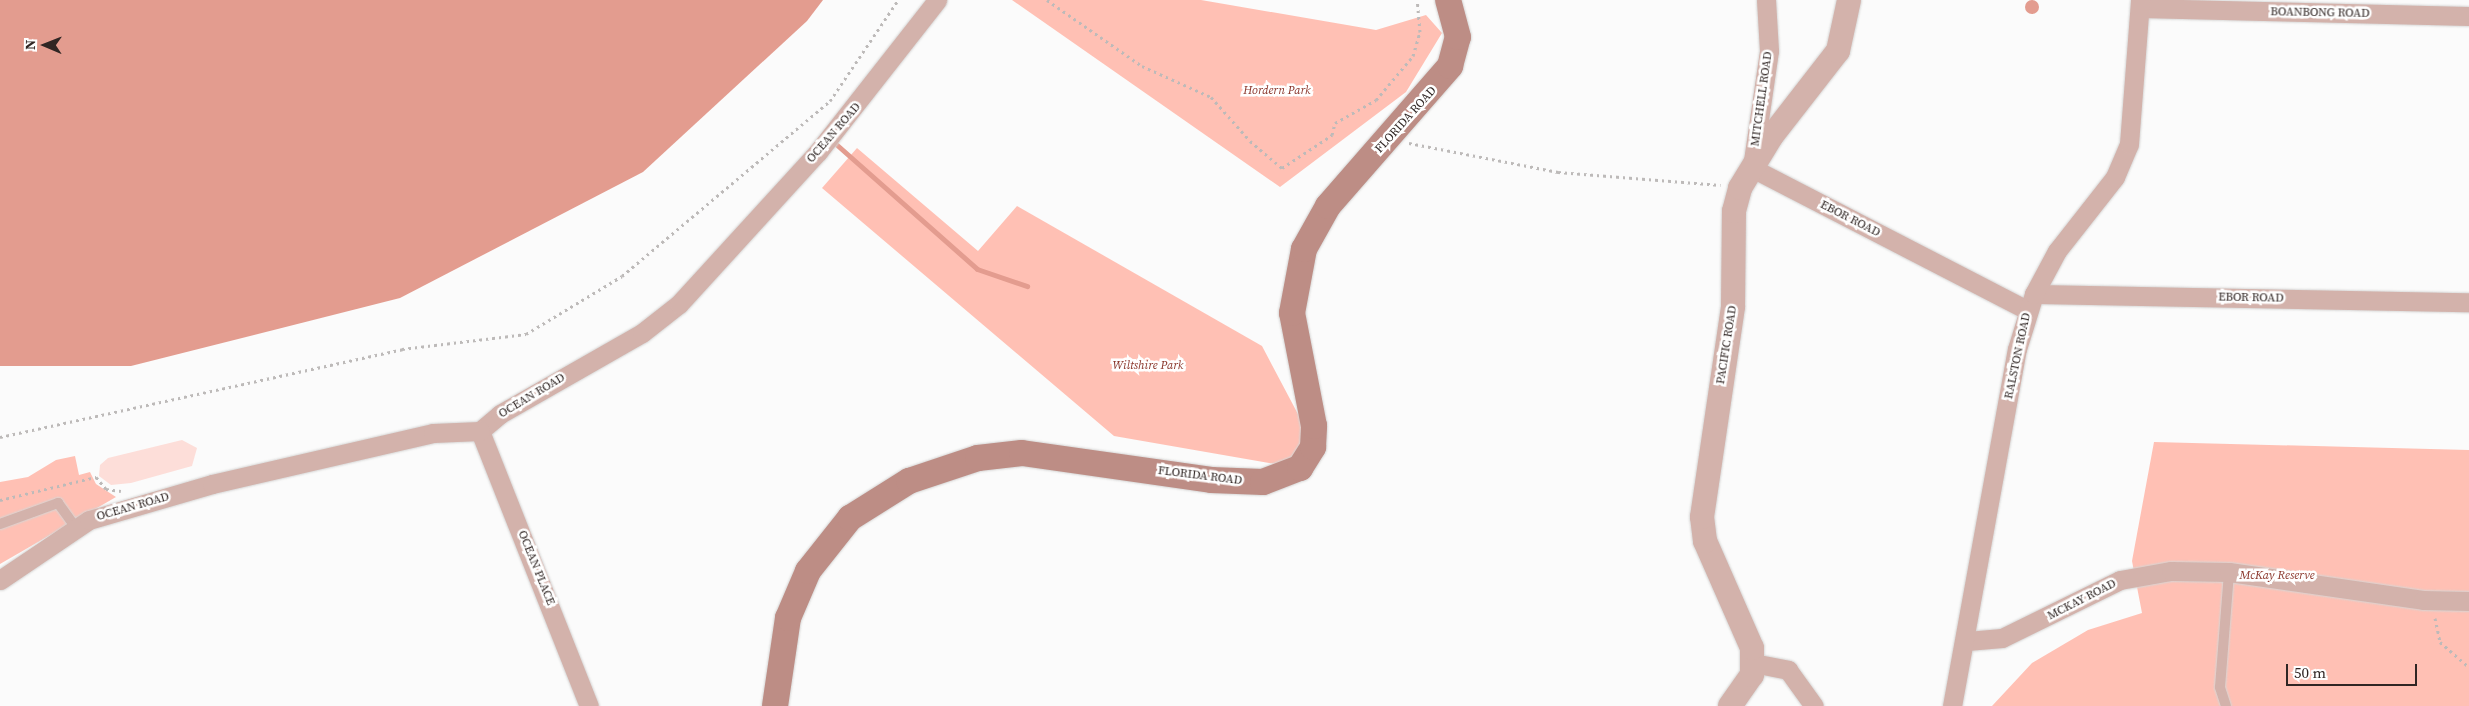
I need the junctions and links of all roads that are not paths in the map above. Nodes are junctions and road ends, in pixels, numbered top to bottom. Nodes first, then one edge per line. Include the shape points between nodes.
1 (937, 0) edge
2 (1448, 0) edge
3 (1766, 0) edge
4 (1849, 0) edge
5 (2140, 4) edge
6 (2469, 16) edge
7 (1746, 178) junction
8 (2031, 302) junction
9 (2469, 302) edge
10 (480, 431) junction
11 (0, 524) edge
12 (76, 528) junction
13 (2229, 572) junction
14 (0, 580) edge
15 (2469, 601) edge
16 (1967, 641) junction
17 (1753, 663) junction
18 (589, 706) edge
19 (774, 706) edge
20 (1730, 706) edge
21 (1814, 706) edge
22 (1952, 706) edge
23 (2226, 706) edge

1 - 10 street, OCEAN ROAD via 818,152 679,304 642,333 500,414
2 - 19 main road, FLORIDA ROAD via 1458,37 1450,66 1328,206 1304,249 1292,313 1314,426 1313,447 1300,468 1263,482 1219,480 1022,454 978,458 909,481 850,518 808,571 788,618
3 - 7 street, MITCHELL ROAD via 1769,51
4 - 7 street, PACIFIC ROAD via 1838,50
5 - 6 street, BOANBONG ROAD
5 - 8 street, RALSTON ROAD via 2129,144 2115,177 2057,251
7 - 8 street, EBOR ROAD
7 - 17 street, PACIFIC ROAD via 1734,211 1733,306 1702,517 1706,541 1748,637
8 - 9 street, EBOR ROAD
8 - 16 street, RALSTON ROAD
10 - 12 street, OCEAN ROAD via 433,433 212,484
10 - 18 street, OCEAN PLACE
11 - 12 lane via 58,503
12 - 14 street, OCEAN ROAD
13 - 15 street, MCKAY ROAD via 2430,600
13 - 16 street, MCKAY ROAD via 2171,571 2120,580 2013,634
13 - 23 lane via 2220,687
16 - 22 street, RALSTON ROAD
17 - 20 street, PACIFIC ROAD via 1748,686
17 - 21 street via 1788,670

